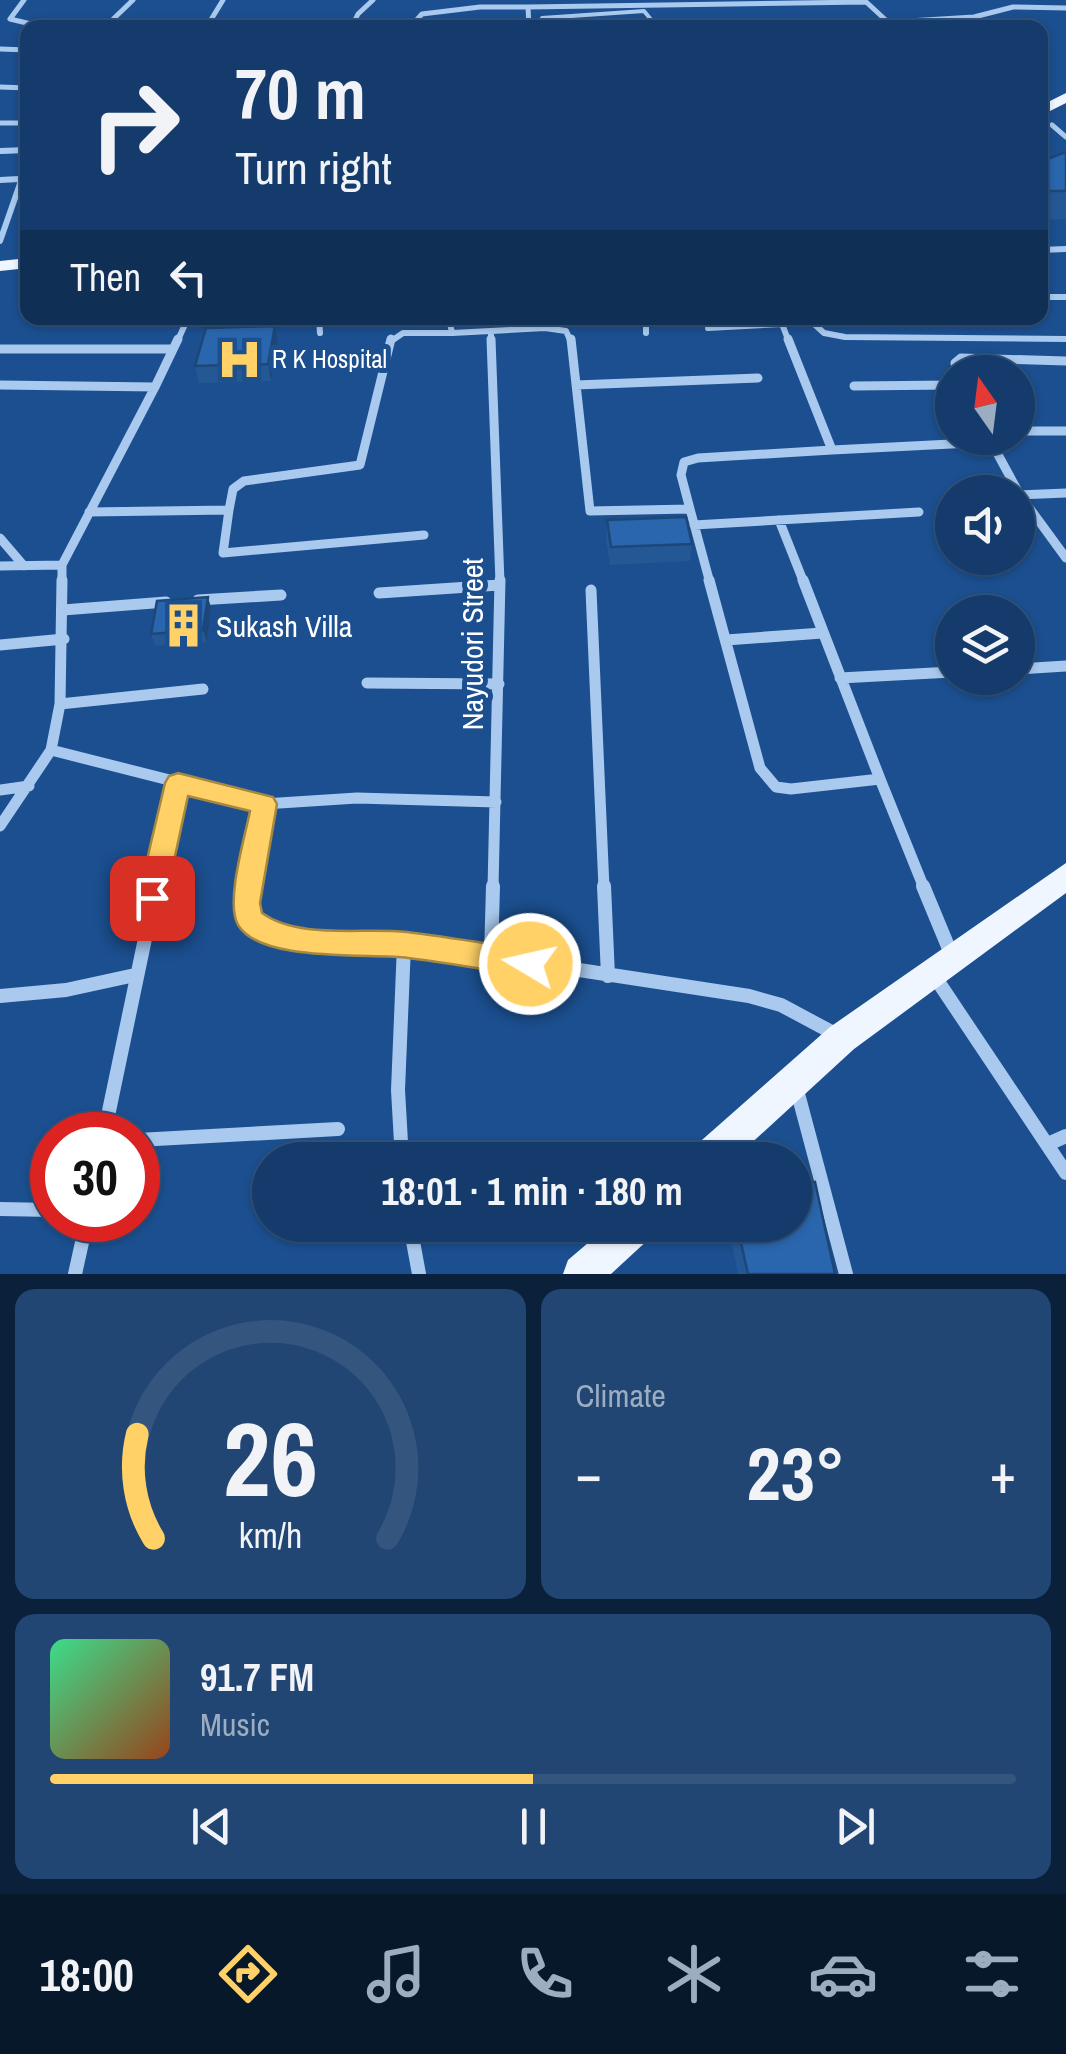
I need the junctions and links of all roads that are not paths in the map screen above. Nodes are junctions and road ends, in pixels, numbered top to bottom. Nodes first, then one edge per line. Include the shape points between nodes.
1 (24, 0) edge
2 (133, 0) edge
3 (373, 0) edge
4 (1006, 0) edge
5 (866, 1) edge
6 (747, 3) edge
7 (474, 4) edge
8 (582, 4) edge
9 (1012, 6) junction
10 (528, 8) junction
11 (1066, 8) edge
12 (112, 20) edge
13 (355, 20) edge
14 (417, 20) edge
15 (529, 20) edge
16 (543, 20) edge
17 (651, 20) edge
18 (887, 20) edge
19 (951, 20) edge
20 (20, 21) edge
21 (20, 180) edge
22 (4, 214) edge
23 (0, 241) edge
24 (185, 325) edge
25 (319, 325) edge
26 (450, 325) edge
27 (646, 325) edge
28 (764, 325) edge
29 (782, 325) edge
30 (816, 325) edge
31 (708, 328) dead end
32 (490, 331) junction
33 (320, 333) dead end
34 (452, 333) junction
35 (646, 333) dead end
36 (1066, 339) edge
37 (0, 349) edge
38 (173, 349) junction
39 (1035, 360) edge
40 (1066, 361) edge
41 (758, 378) dead end
42 (0, 385) edge
43 (576, 385) junction
44 (935, 385) edge
45 (854, 386) dead end
46 (155, 387) junction
47 (1066, 430) edge
48 (1035, 431) edge
49 (935, 443) edge
50 (832, 450) junction
51 (1066, 492) edge
52 (1035, 494) edge
53 (690, 509) junction
54 (229, 510) junction
55 (90, 512) junction
56 (919, 512) dead end
57 (1035, 516) edge
58 (779, 520) junction
59 (694, 524) junction
60 (424, 535) dead end
61 (0, 538) edge
62 (1064, 553) edge
63 (62, 565) junction
64 (0, 566) edge
65 (24, 566) junction
66 (499, 585) junction
67 (592, 590) dead end
68 (378, 593) dead end
69 (281, 595) dead end
70 (62, 610) junction
71 (822, 633) junction
72 (64, 640) junction
73 (726, 640) junction
74 (0, 645) edge
75 (1066, 666) edge
76 (1035, 668) edge
77 (935, 673) edge
78 (840, 678) junction
79 (367, 683) dead end
80 (499, 684) junction
81 (202, 690) dead end
82 (60, 704) junction
83 (51, 750) junction
84 (880, 780) junction
85 (178, 783) junction
86 (28, 786) junction
87 (0, 790) edge
88 (496, 802) junction
89 (264, 804) junction
90 (0, 826) edge
91 (1066, 876) edge
92 (404, 945) junction
93 (491, 957) junction
94 (942, 965) junction
95 (135, 975) junction
96 (608, 976) junction
97 (0, 996) edge
98 (842, 1038) junction
99 (794, 1079) junction
100 (108, 1112) edge
101 (338, 1129) dead end
102 (1066, 1136) edge
103 (160, 1139) edge
104 (401, 1142) edge
105 (726, 1142) edge
106 (1048, 1144) junction
107 (1066, 1173) edge
108 (0, 1209) edge
109 (30, 1210) edge
110 (83, 1242) edge
111 (413, 1242) edge
112 (622, 1242) edge
113 (598, 1268) edge
114 (75, 1274) edge
115 (418, 1274) edge
116 (846, 1274) edge

1 - 20 street via 10,19
2 - 12 street
3 - 13 street
4 - 9 street
5 - 6 street
5 - 18 street
6 - 8 street
7 - 10 street
7 - 14 street
8 - 10 street
9 - 11 street
9 - 19 street
10 - 15 street
16 - 17 lane via 644,11
21 - 22 street
22 - 23 street
24 - 38 street
25 - 33 street
26 - 34 street
27 - 35 street
28 - 31 street
29 - 50 street
30 - 36 street via 824,334 845,337
32 - 34 street
32 - 43 street via 566,331
32 - 66 street, Nayudori Street
34 - 54 street via 391,339 360,465 245,479 232,491
37 - 38 street
38 - 46 street
39 - 40 street
41 - 43 street
42 - 46 street
43 - 53 street via 590,512
44 - 45 street
46 - 55 street
47 - 48 street
49 - 50 street
50 - 53 street via 684,462
51 - 52 street
53 - 59 street
54 - 55 street
54 - 60 street via 223,552
55 - 63 street
56 - 58 street
57 - 62 street
58 - 59 street
58 - 71 street
59 - 73 street
61 - 65 street
63 - 65 street
63 - 70 street
64 - 65 street
66 - 68 street
66 - 80 street, Nayudori Street
67 - 96 street
69 - 70 street
70 - 72 street
71 - 73 street
71 - 78 street
72 - 74 street
72 - 82 street
73 - 84 street via 768,781 791,789
75 - 76 street
77 - 78 street
78 - 84 street
79 - 80 street
80 - 88 street, Nayudori Street
81 - 82 street
82 - 83 street
83 - 85 street
83 - 86 street
84 - 94 street
85 - 89 street
85 - 95 street
86 - 87 street
86 - 90 street
88 - 89 street via 357,798
88 - 93 street, Nayudori Street
89 - 92 street via 246,903 250,919 304,940
91 - 94 main road
92 - 93 street
92 - 104 street
93 - 96 street
94 - 98 main road
94 - 106 street
95 - 97 street
95 - 100 street
96 - 98 street via 765,1000
98 - 99 main road
99 - 105 main road
99 - 116 street
101 - 103 street
102 - 106 street
106 - 107 street
108 - 109 street
110 - 114 street
111 - 115 street
112 - 113 main road

